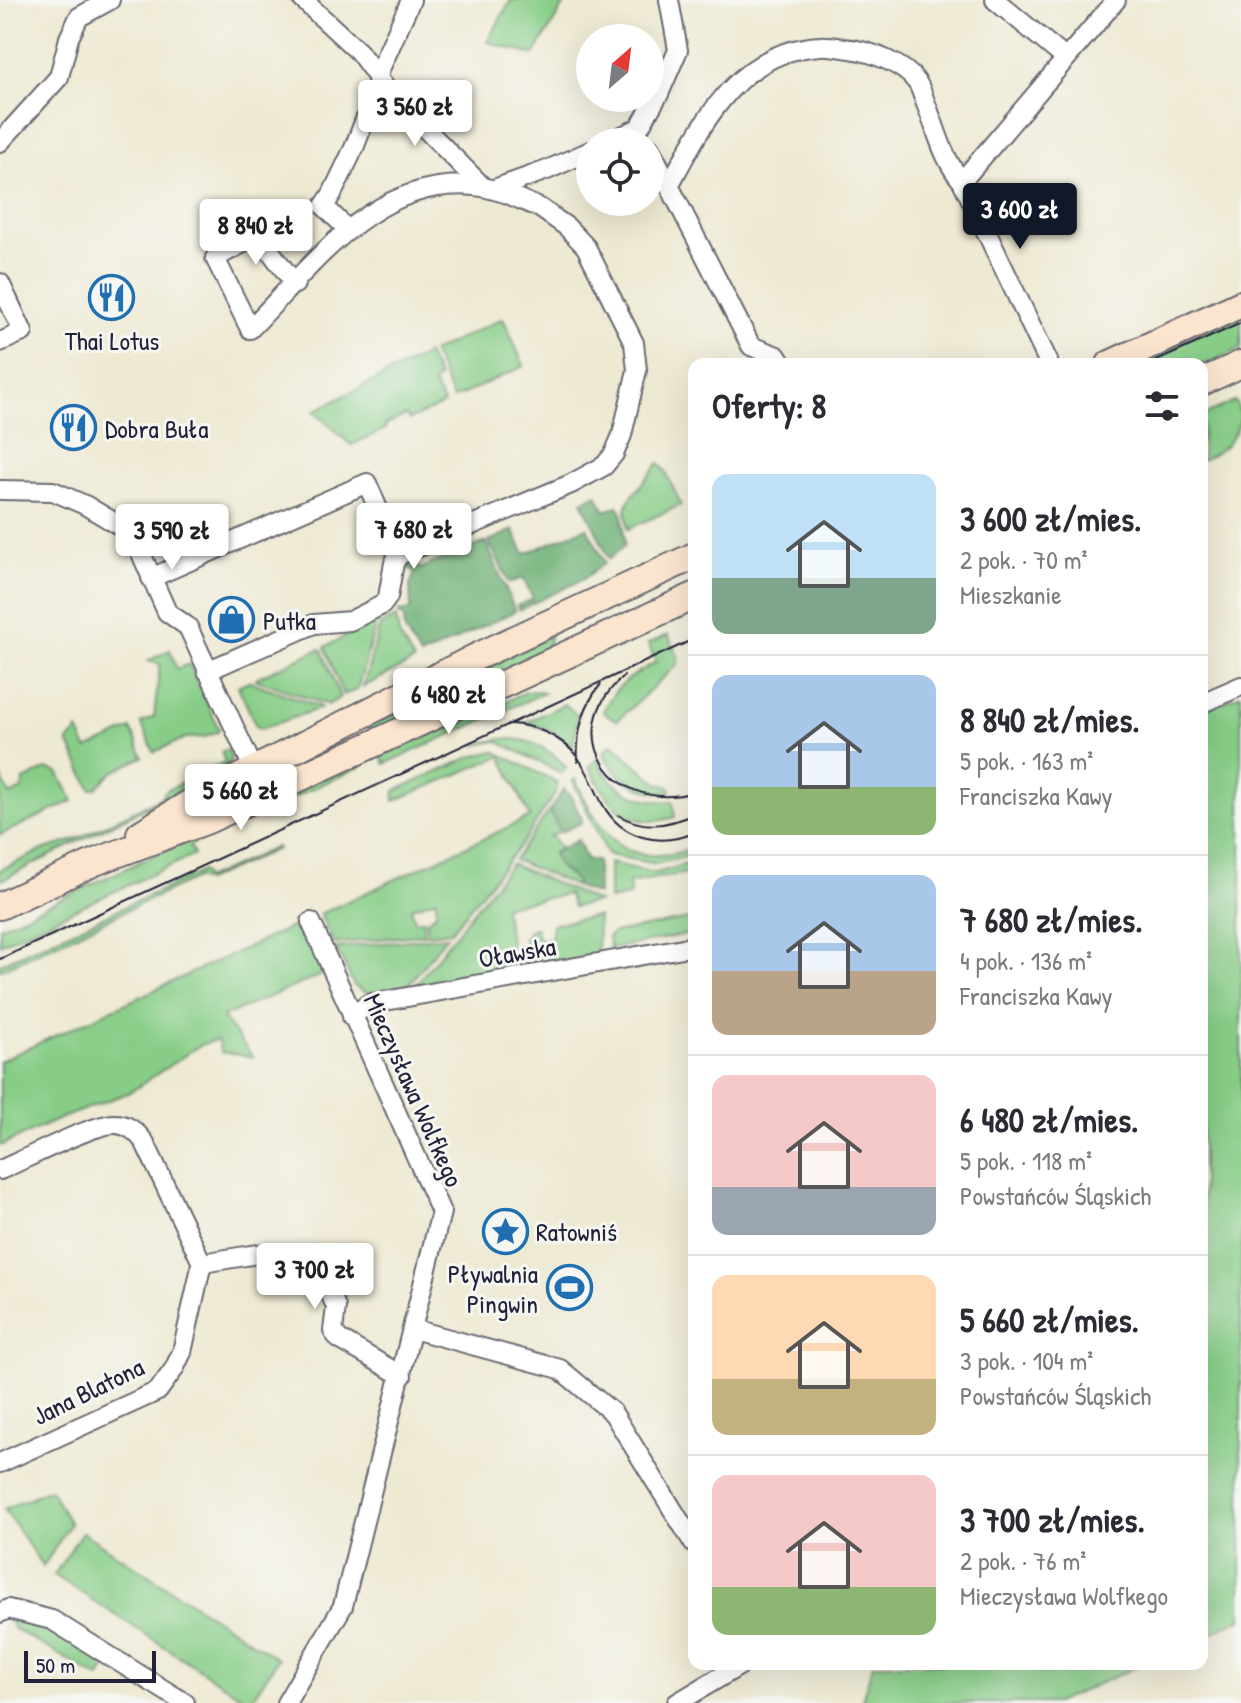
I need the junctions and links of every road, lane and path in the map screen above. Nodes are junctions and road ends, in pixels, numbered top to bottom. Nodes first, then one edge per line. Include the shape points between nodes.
1 (110, 0) edge
2 (303, 0) edge
3 (411, 0) edge
4 (669, 0) edge
5 (995, 0) edge
6 (1116, 0) edge
7 (75, 8) edge
8 (1065, 58) junction
9 (378, 77) junction
10 (646, 128) edge
11 (0, 142) edge
12 (576, 157) edge
13 (664, 173) edge
14 (956, 174) junction
15 (670, 184) junction
16 (488, 188) junction
17 (348, 230) junction
18 (0, 283) edge
19 (295, 284) junction
20 (1241, 304) edge
21 (0, 342) edge
22 (778, 358) edge
23 (1047, 358) edge
24 (1123, 358) edge
25 (1241, 364) edge
26 (1208, 379) edge
27 (0, 490) edge
28 (398, 556) junction
29 (688, 559) edge
30 (151, 578) junction
31 (688, 599) edge
32 (207, 671) junction
33 (1241, 686) edge
34 (1208, 700) edge
35 (254, 770) junction
36 (95, 862) junction
37 (0, 906) edge
38 (311, 922) dead end
39 (688, 947) edge
40 (352, 1017) junction
41 (0, 1170) edge
42 (202, 1263) junction
43 (413, 1329) junction
44 (402, 1376) junction
45 (0, 1463) edge
46 (688, 1534) edge
47 (0, 1592) edge
48 (4, 1611) edge
49 (732, 1670) edge
50 (185, 1703) edge
51 (286, 1703) edge
52 (677, 1703) edge

1 - 7 street
2 - 9 street
3 - 9 street
4 - 10 street via 678,50
5 - 8 street
6 - 8 street
7 - 11 street via 59,77
8 - 14 street
9 - 16 street
9 - 17 street via 354,148 324,206
12 - 16 street
13 - 15 street
14 - 15 street via 916,81 873,55 821,46 771,59 737,80
14 - 23 street
15 - 22 street via 751,346
16 - 17 street via 465,184 418,189 378,207
16 - 28 street via 555,217 593,258 637,352 622,435 608,462 582,479
17 - 19 street
18 - 21 street via 23,332
19 - 19 street via 258,235 215,258 250,329
20 - 24 main road
25 - 26 main road
27 - 30 street via 53,491 85,505 132,533
28 - 30 street via 367,483
28 - 32 street via 382,605 350,621 314,624
29 - 35 main road via 474,658
30 - 32 street via 167,612 188,627
31 - 36 main road via 208,820
32 - 35 street
33 - 34 street
35 - 36 main road
36 - 37 main road
38 - 40 street, Mieczysława Wolfkego
39 - 40 street, Oławska via 368,1004
40 - 43 street, Mieczysława Wolfkego via 441,1212
41 - 42 street via 101,1126 120,1124 136,1130
42 - 44 street via 264,1253 308,1267 330,1293 336,1307 333,1331 339,1339
42 - 45 street, Jana Blatona via 182,1352 158,1391
43 - 44 street, Mieczysława Wolfkego
43 - 46 street via 560,1369 613,1413
44 - 51 street, Mieczysława Wolfkego via 343,1606
47 - 48 street
48 - 50 street via 52,1620
49 - 52 street

